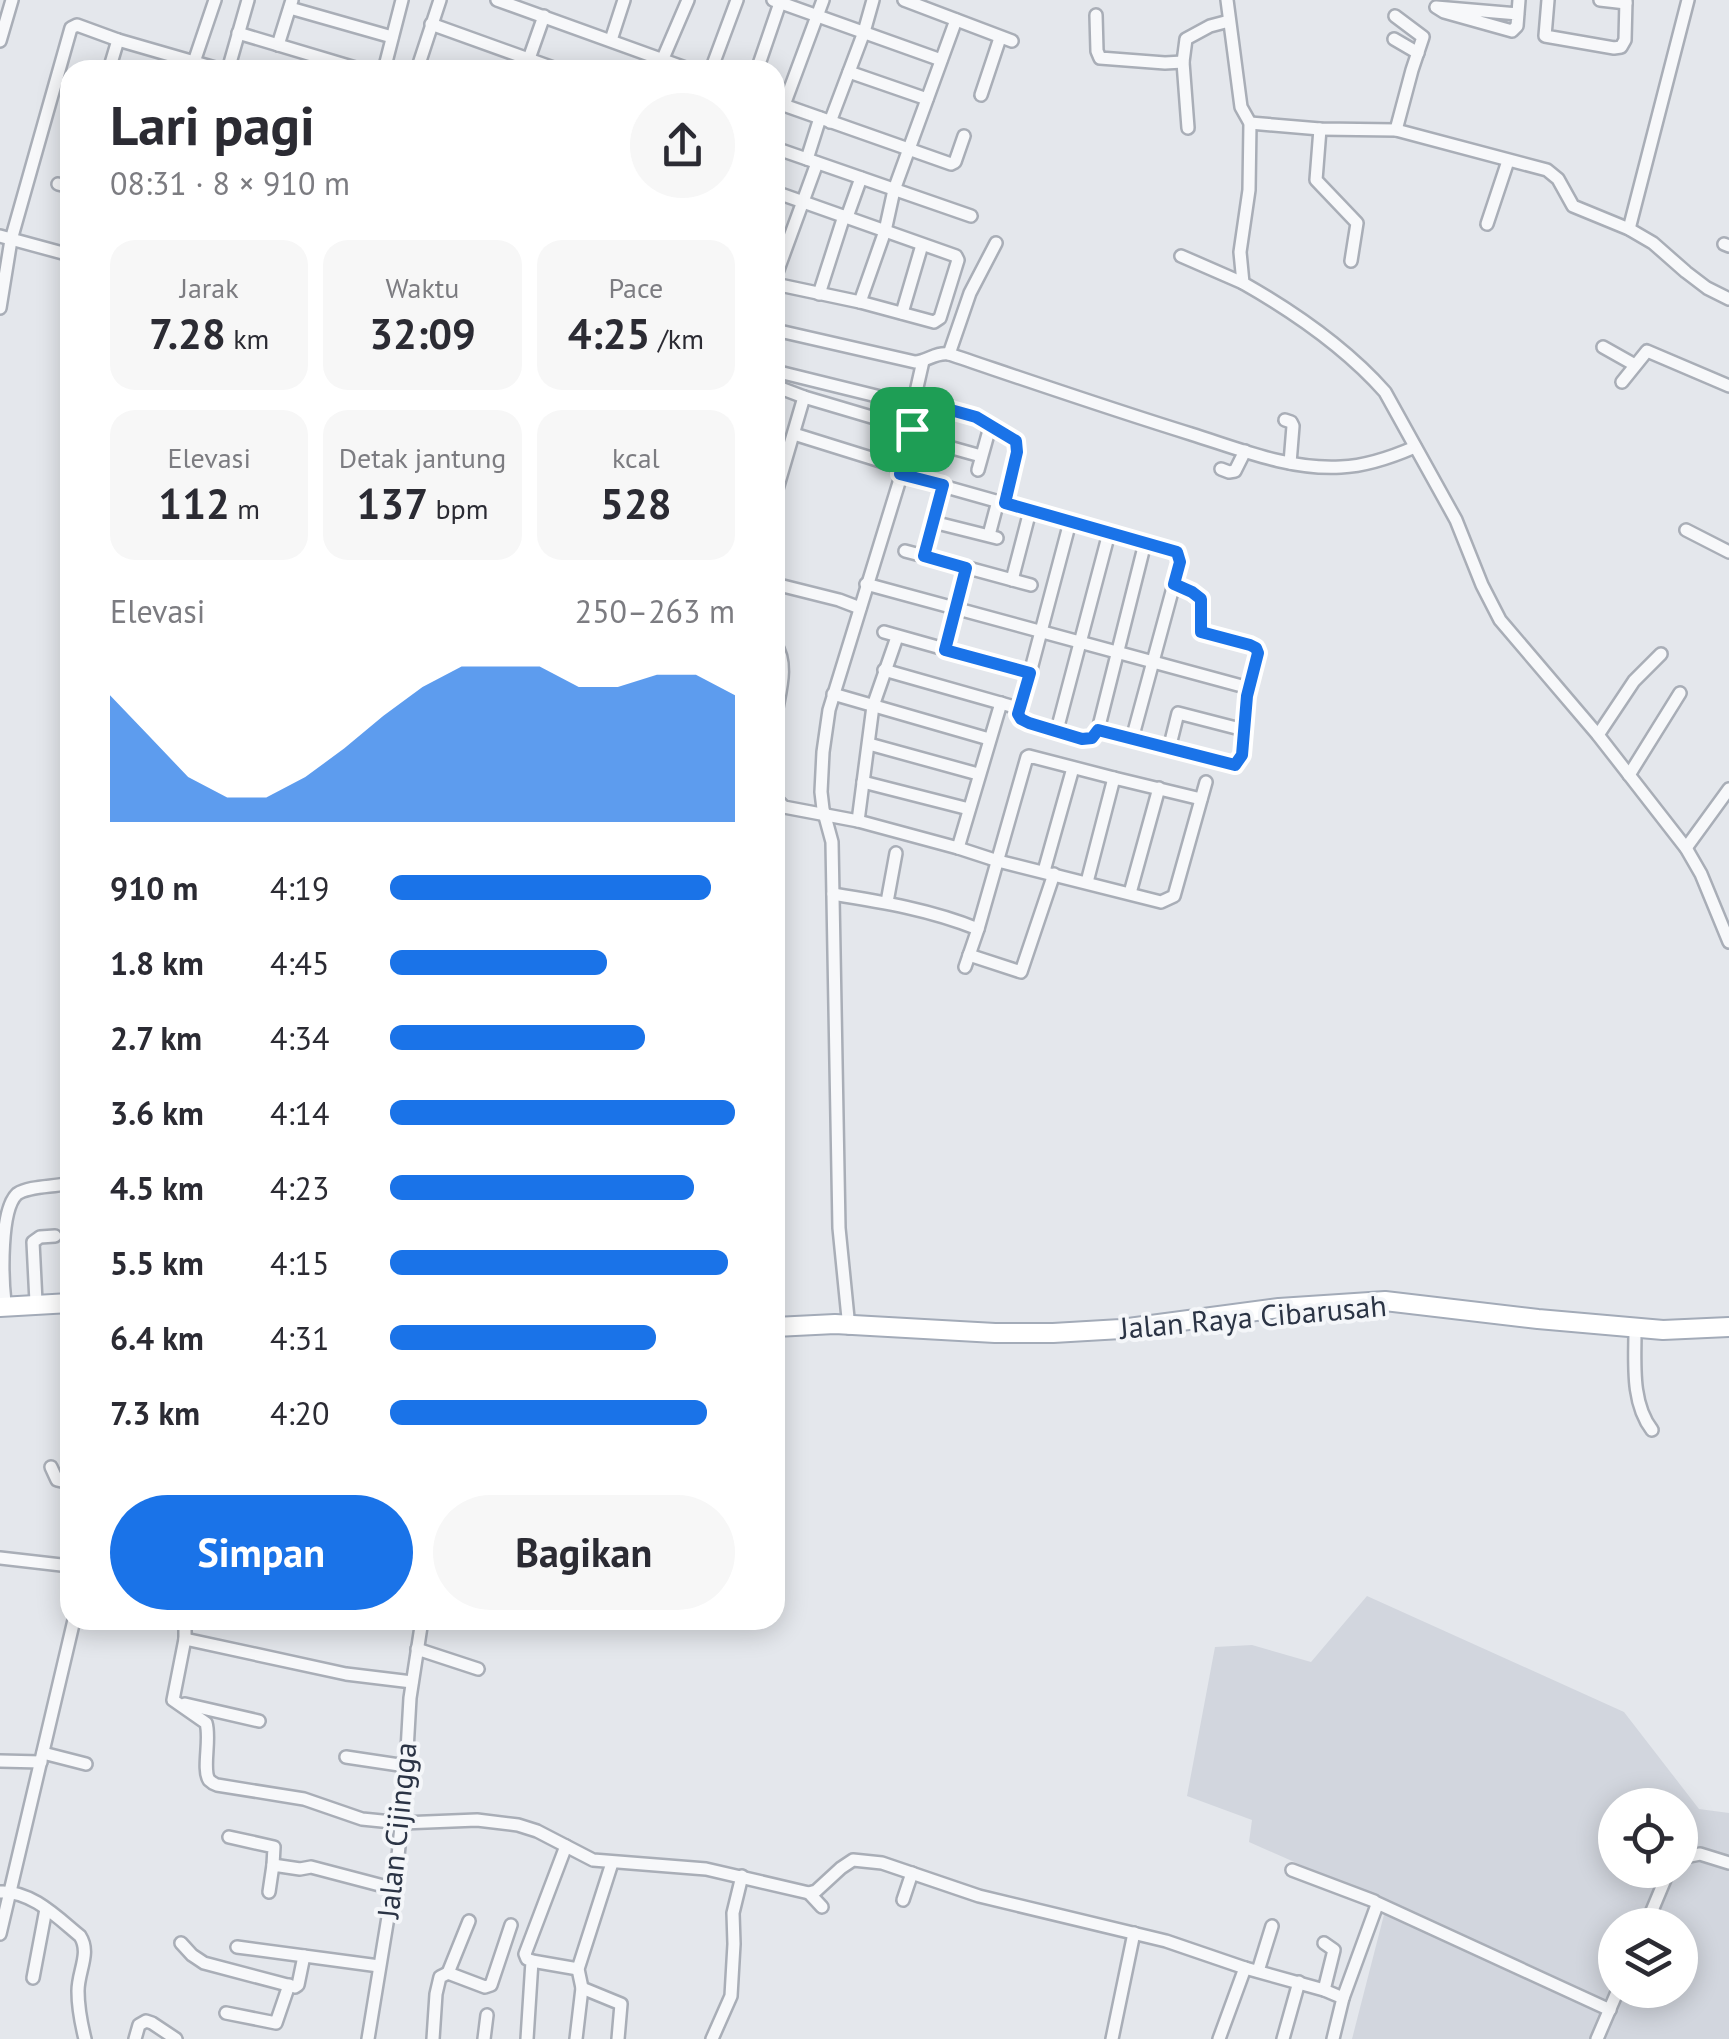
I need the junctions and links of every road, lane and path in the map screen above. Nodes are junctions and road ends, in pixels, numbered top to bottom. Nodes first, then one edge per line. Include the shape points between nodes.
1 (12, 0) edge
2 (215, 0) edge
3 (248, 0) edge
4 (440, 0) edge
5 (497, 0) edge
6 (624, 0) edge
7 (688, 0) edge
8 (736, 0) edge
9 (823, 0) edge
10 (873, 0) edge
11 (1227, 0) edge
12 (1548, 0) edge
13 (1600, 0) edge
14 (1688, 0) edge
15 (397, 1) edge
16 (778, 1) edge
17 (911, 1) edge
18 (1626, 2) edge
19 (1432, 3) edge
20 (291, 4) edge
21 (1518, 7) edge
22 (1096, 15) dead end
23 (544, 16) junction
24 (817, 16) junction
25 (1395, 16) dead end
26 (956, 20) junction
27 (1228, 21) junction
28 (431, 24) junction
29 (864, 32) junction
30 (238, 33) junction
31 (392, 37) junction
32 (1394, 39) dead end
33 (118, 40) junction
34 (612, 40) junction
35 (0, 41) edge
36 (278, 44) junction
37 (1418, 53) junction
38 (62, 60) edge
39 (112, 60) edge
40 (187, 60) edge
41 (195, 60) edge
42 (229, 60) edge
43 (330, 60) edge
44 (386, 60) edge
45 (422, 60) edge
46 (515, 60) edge
47 (529, 60) edge
48 (650, 60) edge
49 (662, 60) edge
50 (715, 60) edge
51 (759, 60) edge
52 (940, 60) junction
53 (1184, 62) junction
54 (60, 66) edge
55 (849, 72) junction
56 (785, 92) edge
57 (981, 95) dead end
58 (926, 99) junction
59 (785, 106) edge
60 (825, 120) junction
61 (1250, 123) junction
62 (1188, 128) dead end
63 (1320, 129) junction
64 (1396, 130) junction
65 (964, 136) dead end
66 (910, 150) junction
67 (785, 152) edge
68 (812, 161) junction
69 (1508, 161) junction
70 (861, 178) junction
71 (894, 190) junction
72 (785, 196) edge
73 (802, 202) junction
74 (971, 216) dead end
75 (845, 217) junction
76 (1487, 224) dead end
77 (1629, 229) junction
78 (885, 231) junction
79 (785, 234) edge
80 (6, 238) edge
81 (996, 243) dead end
82 (922, 245) junction
83 (60, 252) edge
84 (1181, 256) dead end
85 (1350, 262) dead end
86 (1244, 283) junction
87 (785, 284) edge
88 (818, 294) junction
89 (1729, 299) edge
90 (860, 302) junction
91 (0, 308) edge
92 (902, 314) junction
93 (785, 332) edge
94 (1604, 347) dead end
95 (949, 354) junction
96 (923, 362) junction
97 (1635, 365) junction
98 (785, 373) edge
99 (1622, 382) dead end
100 (1729, 386) edge
101 (785, 390) edge
102 (804, 397) junction
103 (912, 405) junction
104 (1284, 420) dead end
105 (990, 427) junction
106 (912, 433) junction
107 (794, 434) junction
108 (1415, 446) junction
109 (1245, 450) junction
110 (785, 453) edge
111 (1290, 463) junction
112 (1221, 469) dead end
113 (902, 471) junction
114 (943, 485) junction
115 (1001, 502) junction
116 (1030, 510) junction
117 (933, 522) junction
118 (1070, 522) junction
119 (1686, 530) dead end
120 (1109, 533) junction
121 (1145, 543) junction
122 (906, 551) dead end
123 (1729, 552) edge
124 (924, 556) junction
125 (966, 568) junction
126 (1012, 580) junction
127 (866, 584) junction
128 (1174, 584) junction
129 (1030, 585) dead end
130 (785, 586) edge
131 (860, 608) junction
132 (954, 608) junction
133 (884, 632) dead end
134 (1041, 632) junction
135 (897, 637) junction
136 (1080, 643) junction
137 (945, 650) junction
138 (1116, 652) junction
139 (1662, 654) dead end
140 (1152, 662) junction
141 (884, 670) junction
142 (1030, 673) junction
143 (1248, 688) junction
144 (1680, 693) dead end
145 (833, 694) junction
146 (1001, 704) junction
147 (873, 706) junction
148 (1018, 708) junction
149 (1057, 730) junction
150 (1098, 730) junction
151 (1244, 730) junction
152 (1598, 736) junction
153 (989, 739) junction
154 (1132, 740) junction
155 (869, 744) junction
156 (1169, 749) junction
157 (1073, 768) junction
158 (978, 774) junction
159 (1629, 775) junction
160 (1114, 778) junction
161 (863, 782) junction
162 (1206, 782) dead end
163 (1159, 788) junction
164 (1729, 790) edge
165 (1201, 799) junction
166 (785, 807) edge
167 (969, 810) junction
168 (815, 812) junction
169 (858, 820) junction
170 (958, 848) junction
171 (1686, 848) junction
172 (896, 853) dead end
173 (998, 861) junction
174 (1049, 872) junction
175 (1087, 882) junction
176 (833, 894) junction
177 (1130, 894) junction
178 (887, 902) junction
179 (978, 929) junction
180 (1729, 942) edge
181 (60, 1185) edge
182 (55, 1236) dead end
183 (36, 1302) junction
184 (60, 1302) edge
185 (60, 1302) edge
186 (2, 1305) edge
187 (842, 1326) junction
188 (785, 1327) edge
189 (1729, 1329) edge
190 (1635, 1331) junction
191 (1652, 1430) dead end
192 (51, 1468) dead end
193 (60, 1481) edge
194 (0, 1558) edge
195 (60, 1565) edge
196 (72, 1630) edge
197 (185, 1630) edge
198 (421, 1630) edge
199 (185, 1639) junction
200 (418, 1650) junction
201 (478, 1669) dead end
202 (412, 1682) junction
203 (156, 1698) dead end
204 (176, 1702) junction
205 (258, 1721) dead end
206 (42, 1758) junction
207 (346, 1758) dead end
208 (0, 1761) edge
209 (86, 1764) dead end
210 (406, 1766) junction
211 (402, 1823) junction
212 (229, 1837) dead end
213 (566, 1846) junction
214 (1698, 1854) edge
215 (1729, 1862) edge
216 (612, 1863) junction
217 (274, 1865) junction
218 (1292, 1870) dead end
219 (912, 1873) junction
220 (742, 1876) junction
221 (392, 1888) junction
222 (4, 1892) edge
223 (269, 1892) dead end
224 (809, 1894) junction
225 (904, 1900) dead end
226 (1375, 1902) junction
227 (822, 1907) dead end
228 (46, 1909) junction
229 (469, 1921) dead end
230 (511, 1925) dead end
231 (1272, 1926) dead end
232 (1134, 1933) junction
233 (0, 1934) edge
234 (181, 1943) dead end
235 (1324, 1944) dead end
236 (237, 1947) dead end
237 (304, 1956) junction
238 (532, 1961) junction
239 (379, 1966) junction
240 (578, 1969) junction
241 (1251, 1970) junction
242 (448, 1973) junction
243 (33, 1978) dead end
244 (1299, 1982) junction
245 (289, 1986) junction
246 (582, 1988) junction
247 (1324, 1990) junction
248 (1343, 1998) junction
249 (1610, 2010) joint
250 (226, 2013) dead end
251 (487, 2014) dead end
252 (85, 2039) edge
253 (135, 2039) edge
254 (176, 2039) edge
255 (368, 2039) edge
256 (433, 2039) edge
257 (484, 2039) edge
258 (527, 2039) edge
259 (576, 2039) edge
260 (618, 2039) edge
261 (712, 2039) edge
262 (1112, 2039) edge
263 (1219, 2039) edge
264 (1283, 2039) edge
265 (1333, 2039) edge
266 (1597, 2039) edge

1 - 35 street
2 - 41 street
3 - 30 street
4 - 28 street
5 - 23 street
6 - 34 street
7 - 49 street
8 - 50 street
9 - 24 street
10 - 29 street
11 - 27 street
12 - 18 street via 1545,37 1614,48 1625,40
13 - 18 street
14 - 77 street
15 - 31 street
16 - 24 street
16 - 51 street
17 - 26 street
19 - 21 street via 1509,31 1516,28
20 - 31 street
20 - 36 street
22 - 53 street via 1100,58
23 - 34 street
23 - 47 street
24 - 29 street
24 - 56 street
25 - 37 street via 1422,36
26 - 52 street
26 - 57 street via 1006,39
27 - 53 street via 1188,36
27 - 61 street via 1241,107
28 - 45 street
28 - 46 street
29 - 52 street
29 - 55 street
30 - 36 street
30 - 42 street
31 - 44 street
32 - 37 street
33 - 38 street via 72,28
33 - 39 street
33 - 40 street
34 - 48 street
36 - 43 street
37 - 64 street
52 - 58 street
53 - 62 street
54 - 80 street
55 - 58 street
55 - 60 street
58 - 66 street
59 - 60 street
60 - 66 street
60 - 68 street
61 - 63 street
61 - 86 street via 1240,252
63 - 64 street
63 - 85 street via 1316,180 1357,223
64 - 69 street
65 - 66 street via 952,164
66 - 71 street
67 - 68 street
68 - 70 street
68 - 73 street
69 - 76 street
69 - 77 street via 1547,170 1573,206
70 - 71 street
70 - 75 street
71 - 74 street
71 - 78 street
72 - 73 street
73 - 75 street
73 - 79 street
75 - 78 street
75 - 88 street
77 - 89 street
78 - 82 street
78 - 90 street
80 - 83 street
80 - 91 street
81 - 95 street
82 - 92 street
82 - 92 street via 958,262 938,321
84 - 86 street
86 - 108 street via 1370,376
87 - 88 street
88 - 90 street
90 - 92 street
93 - 96 street
94 - 97 street
95 - 96 street
95 - 109 street
96 - 103 street
97 - 99 street
97 - 100 street via 1649,351
98 - 103 street
101 - 102 street
102 - 106 street
102 - 107 street
103 - 106 street
104 - 111 street via 1293,429
105 - 106 street via 940,407
105 - 106 street via 980,463
105 - 115 street via 1017,444
106 - 113 street
107 - 110 street
107 - 113 street
108 - 111 street via 1341,467
108 - 152 street via 1500,620
109 - 111 street
109 - 112 street via 1234,471
113 - 114 street
113 - 127 street
114 - 115 street
114 - 117 street
115 - 116 street
115 - 117 street via 993,536
116 - 118 street
116 - 126 street
117 - 124 street
118 - 120 street
118 - 134 street
119 - 123 street
120 - 121 street
120 - 136 street
121 - 128 street via 1177,552
121 - 138 street
122 - 124 street
124 - 125 street
125 - 126 street
125 - 132 street
126 - 129 street
127 - 131 street
127 - 132 street
128 - 140 street
128 - 143 street via 1201,599 1201,632 1256,649
130 - 131 street
131 - 145 street
132 - 134 street
132 - 137 street
133 - 135 street
134 - 136 street
134 - 142 street
135 - 137 street
135 - 141 street
136 - 138 street
136 - 149 street
137 - 142 street
138 - 140 street
138 - 150 street
139 - 152 street via 1634,681
140 - 143 street
140 - 154 street
141 - 146 street
141 - 147 street
142 - 148 street
143 - 151 street
144 - 159 street
145 - 147 street
145 - 168 street
146 - 148 street
146 - 153 street
147 - 153 street
147 - 155 street
148 - 149 street via 1021,719
149 - 150 street via 1088,739
150 - 154 street
151 - 156 street via 1235,765
151 - 156 street via 1178,713
152 - 159 street
153 - 158 street
154 - 156 street
155 - 158 street
155 - 161 street
157 - 160 street
157 - 173 street via 1027,757
157 - 174 street
158 - 167 street
159 - 171 street
160 - 163 street
160 - 175 street
161 - 167 street
161 - 169 street
162 - 165 street
163 - 165 street
163 - 177 street
164 - 171 street
165 - 177 street via 1174,896 1160,902
166 - 168 street
167 - 170 street
168 - 169 street
168 - 176 street via 831,834
169 - 170 street
170 - 173 street
171 - 180 street
172 - 178 street
173 - 174 street
173 - 179 street
174 - 175 street
174 - 179 street via 1021,972 967,961
175 - 177 street
176 - 178 street
176 - 187 street
178 - 179 street
181 - 186 street via 10,1200 1,1226
182 - 183 street via 33,1242
183 - 185 main road
183 - 186 main road
184 - 186 main road
187 - 188 main road, Jalan Raya Cibarusah
187 - 189 main road, Jalan Raya Cibarusah via 1053,1333 1385,1301 1662,1330
187 - 190 main road, Jalan Raya Cibarusah via 1078,1335 1386,1305
189 - 190 main road, Jalan Raya Cibarusah
190 - 191 street via 1638,1399
192 - 193 street
194 - 195 street
196 - 206 street
197 - 199 street
198 - 200 street, Jalan Cijingga
199 - 202 street
199 - 204 street
200 - 201 street
200 - 202 street, Jalan Cijingga
202 - 210 street, Jalan Cijingga
203 - 204 street
204 - 205 street
204 - 211 street via 206,1724 207,1775 214,1784
206 - 208 street
206 - 209 street
206 - 222 street
207 - 210 street
210 - 211 street, Jalan Cijingga
211 - 213 street via 497,1821
211 - 221 street, Jalan Cijingga
212 - 217 street via 274,1847
213 - 216 street
213 - 238 street via 525,1953
214 - 215 street
216 - 220 street
216 - 240 street
217 - 221 street via 311,1866
217 - 223 street
218 - 226 street
219 - 224 street via 857,1859
219 - 225 street
219 - 232 street
220 - 224 street
220 - 261 street via 733,1912 731,1996
221 - 239 street, Jalan Cijingga
222 - 228 street
222 - 233 street
224 - 227 street
226 - 248 street
226 - 249 street
228 - 243 street
228 - 252 street via 84,1942 78,1994
229 - 242 street
230 - 242 street via 489,1987
231 - 241 street
232 - 241 street
232 - 262 street
234 - 245 street via 201,1961
235 - 247 street via 1334,1950
236 - 237 street
237 - 239 street
237 - 245 street via 297,1986
238 - 240 street
238 - 258 street
239 - 255 street, Jalan Cijingga
240 - 246 street
241 - 244 street
241 - 263 street
242 - 256 street via 438,1982
244 - 247 street
244 - 264 street
245 - 250 street via 276,2023
246 - 259 street
246 - 260 street via 621,2005
247 - 248 street
248 - 265 street
249 - 266 street
251 - 257 street
253 - 254 street via 146,2021

